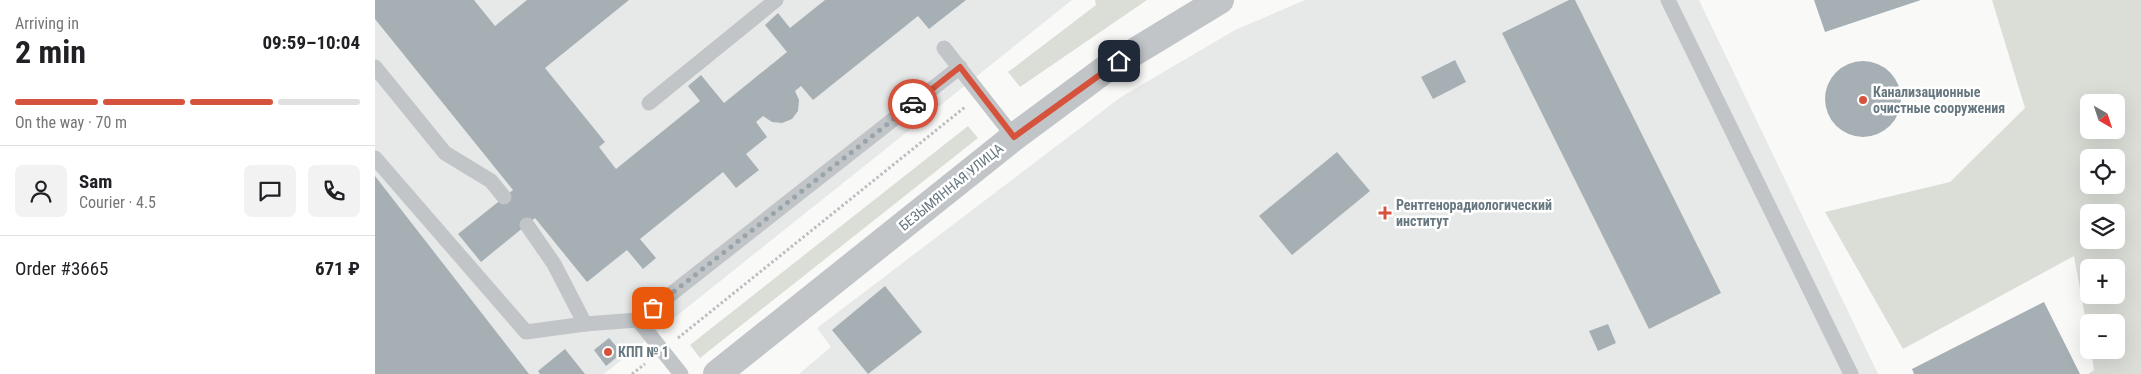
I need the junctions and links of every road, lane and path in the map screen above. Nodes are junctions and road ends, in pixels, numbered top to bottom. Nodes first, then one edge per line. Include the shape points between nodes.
1 (776, 0) edge
2 (1220, 0) edge
3 (1669, 0) edge
4 (944, 48) dead end
5 (960, 67) junction
6 (378, 76) edge
7 (981, 94) junction
8 (649, 103) dead end
9 (1014, 137) junction
10 (375, 158) edge
11 (503, 197) dead end
12 (527, 225) dead end
13 (638, 320) junction
14 (585, 324) junction
15 (662, 350) junction
16 (632, 374) edge
17 (681, 374) edge
18 (717, 374) edge
19 (1851, 374) edge

1 - 8 lane
2 - 9 street, БЕЗЫМЯННАЯ УЛИЦА via 1103,71
3 - 19 lane
4 - 5 lane
5 - 7 lane
5 - 13 lane
6 - 11 lane via 445,153 491,181
7 - 9 lane
7 - 15 path
9 - 18 street, БЕЗЫМЯННАЯ УЛИЦА
10 - 14 lane via 526,332
12 - 14 lane via 554,264
13 - 14 lane
13 - 15 lane
15 - 16 path
15 - 17 lane

